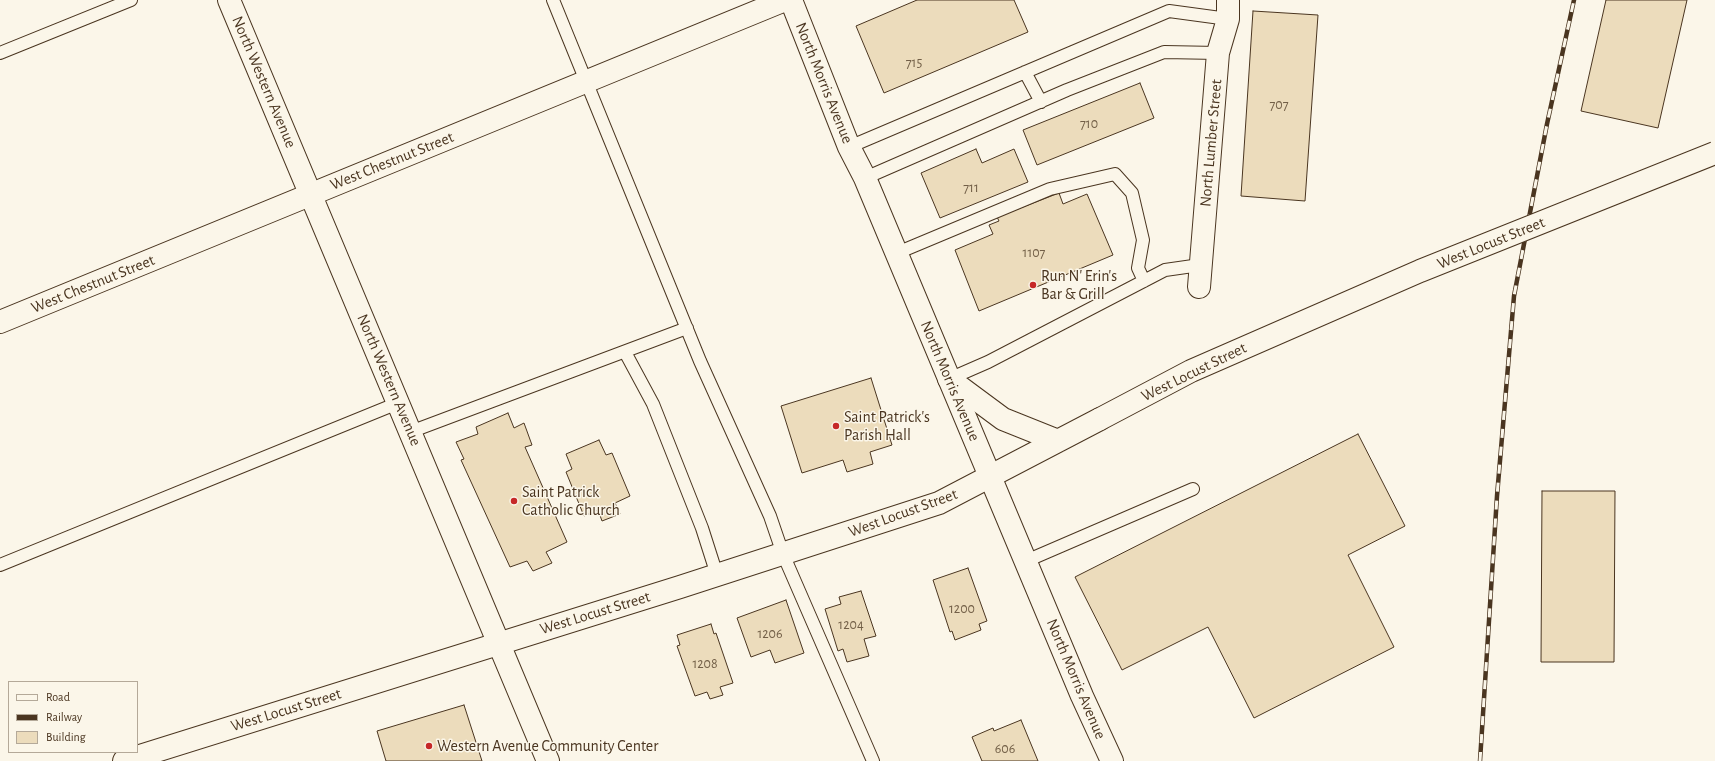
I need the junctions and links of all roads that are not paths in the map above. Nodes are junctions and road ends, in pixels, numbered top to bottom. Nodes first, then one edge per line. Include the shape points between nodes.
1 (131, 0) edge
2 (229, 0) edge
3 (553, 0) edge
4 (785, 0) edge
5 (790, 0) edge
6 (1228, 10) edge
7 (0, 53) edge
8 (1218, 53) junction
9 (1025, 72) junction
10 (587, 81) junction
11 (1041, 102) junction
12 (849, 147) junction
13 (1715, 153) edge
14 (865, 178) junction
15 (311, 194) junction
16 (897, 253) junction
17 (1200, 265) junction
18 (1144, 281) junction
19 (1199, 287) dead end
20 (0, 322) edge
21 (687, 328) junction
22 (624, 352) junction
23 (949, 379) junction
24 (398, 403) junction
25 (410, 432) junction
26 (1058, 441) junction
27 (990, 477) junction
28 (1193, 489) dead end
29 (783, 554) junction
30 (1026, 561) junction
31 (0, 565) edge
32 (717, 575) junction
33 (499, 643) junction
34 (124, 761) edge
35 (548, 761) edge
36 (873, 761) edge
37 (1112, 761) edge

1 - 7 lane
2 - 15 street, North Western Avenue
3 - 10 lane
4 - 10 street, West Chestnut Street
5 - 12 street, North Morris Avenue
6 - 8 street, North Lumber Street
6 - 9 lane via 1169,11
8 - 11 lane via 1164,52
8 - 17 street, North Lumber Street
9 - 11 lane
9 - 12 lane
10 - 15 street, West Chestnut Street
10 - 21 lane
11 - 14 lane
12 - 14 street, North Morris Avenue
13 - 26 street, West Locust Street, bridge via 1420,271 1191,370
14 - 16 street, North Morris Avenue
15 - 20 street, West Chestnut Street
15 - 24 street, North Western Avenue
16 - 18 lane via 1050,189 1115,174 1132,193 1143,240 1138,268
16 - 23 street, North Morris Avenue
17 - 18 lane via 1165,270
17 - 19 street, North Lumber Street
18 - 23 lane via 988,362
21 - 22 lane
21 - 29 lane via 770,516
22 - 25 lane
22 - 32 lane via 653,404 702,528
23 - 26 street via 1004,419
23 - 27 street, North Morris Avenue
24 - 25 street, North Western Avenue
24 - 31 lane
25 - 33 street, North Western Avenue
26 - 27 street, West Locust Street
27 - 29 street, West Locust Street via 939,503
27 - 30 street, North Morris Avenue
28 - 30 lane
29 - 32 street, West Locust Street
29 - 36 lane
30 - 37 street, North Morris Avenue
32 - 33 street, West Locust Street
33 - 34 street, West Locust Street
33 - 35 street, North Western Avenue

